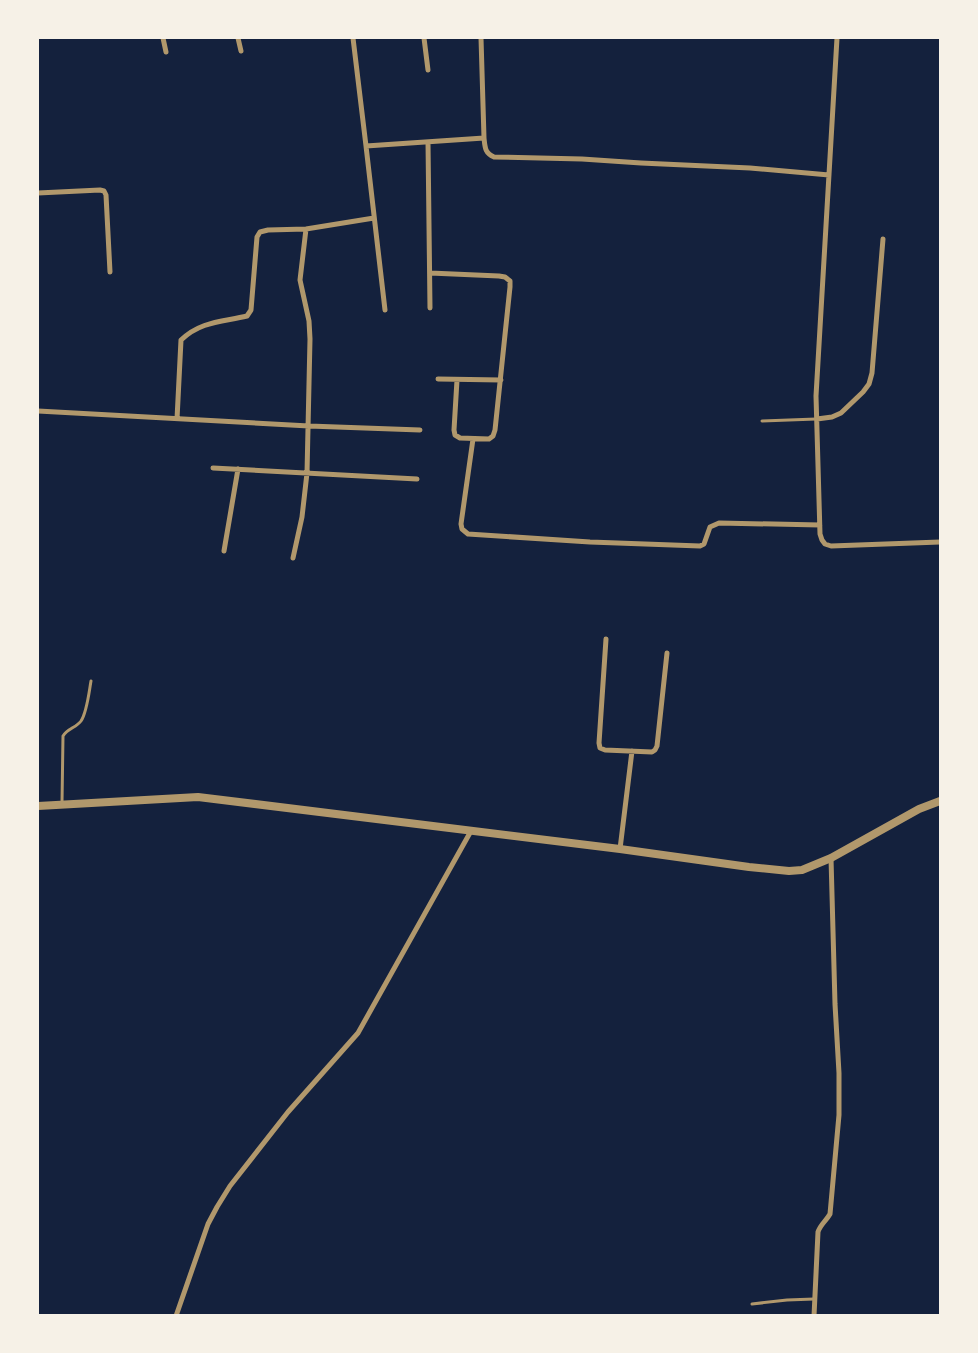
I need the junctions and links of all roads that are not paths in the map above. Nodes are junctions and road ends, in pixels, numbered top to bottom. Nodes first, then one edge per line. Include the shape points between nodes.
1 (163, 38) edge
2 (238, 38) edge
3 (352, 38) edge
4 (424, 38) edge
5 (480, 38) edge
6 (837, 38) edge
7 (241, 51) dead end
8 (166, 52) dead end
9 (428, 70) dead end
10 (484, 138) junction
11 (428, 142) junction
12 (366, 146) junction
13 (829, 175) junction
14 (38, 193) edge
15 (374, 218) junction
16 (306, 229) junction
17 (883, 238) dead end
18 (110, 272) dead end
19 (430, 272) junction
20 (430, 308) dead end
21 (385, 310) dead end
22 (438, 379) dead end
23 (457, 380) junction
24 (500, 380) junction
25 (38, 411) edge
26 (177, 419) junction
27 (817, 419) junction
28 (762, 421) dead end
29 (308, 426) junction
30 (420, 430) dead end
31 (474, 438) junction
32 (213, 468) dead end
33 (238, 470) junction
34 (307, 473) junction
35 (417, 478) dead end
36 (820, 525) junction
37 (940, 542) edge
38 (224, 551) dead end
39 (292, 558) dead end
40 (606, 639) dead end
41 (667, 653) dead end
42 (91, 681) dead end
43 (632, 751) junction
44 (940, 801) edge
45 (62, 805) junction
46 (38, 806) edge
47 (472, 831) junction
48 (620, 849) junction
49 (831, 858) junction
50 (814, 1299) junction
51 (752, 1304) dead end
52 (176, 1316) edge
53 (814, 1316) edge

1 - 8 street
2 - 7 street
3 - 12 street
4 - 9 street
5 - 10 street
6 - 13 street
10 - 11 street
10 - 13 street via 488,154 494,157 750,168
11 - 12 street
11 - 19 street
12 - 15 street
13 - 27 street
14 - 18 street via 104,191
15 - 16 street
15 - 21 street
16 - 26 street via 260,232 251,310 247,316 200,326 181,340
16 - 29 street via 300,280 310,339
17 - 27 street via 869,384 841,413
19 - 20 street
19 - 24 street via 499,276 510,281
22 - 23 street
23 - 24 street
23 - 31 street via 454,430 460,438
24 - 31 street via 493,436 489,439
25 - 26 street
26 - 29 street
27 - 28 lane
27 - 36 street
29 - 30 street
29 - 34 street
31 - 36 street via 461,524 462,530 468,534 700,546 714,524
32 - 33 street
33 - 34 street
33 - 38 street
34 - 35 street
34 - 39 street via 302,517
36 - 37 street via 824,544 831,546
40 - 43 street via 600,748
41 - 43 street via 657,746 652,752
42 - 45 lane via 81,721 66,730 63,736
43 - 48 street
44 - 49 street
45 - 46 street
45 - 47 street via 198,797
47 - 48 street
47 - 52 street via 358,1033 288,1112 217,1207
48 - 49 street via 790,871 802,870
49 - 50 street via 839,1115 830,1214 818,1232
50 - 51 lane
50 - 53 street

